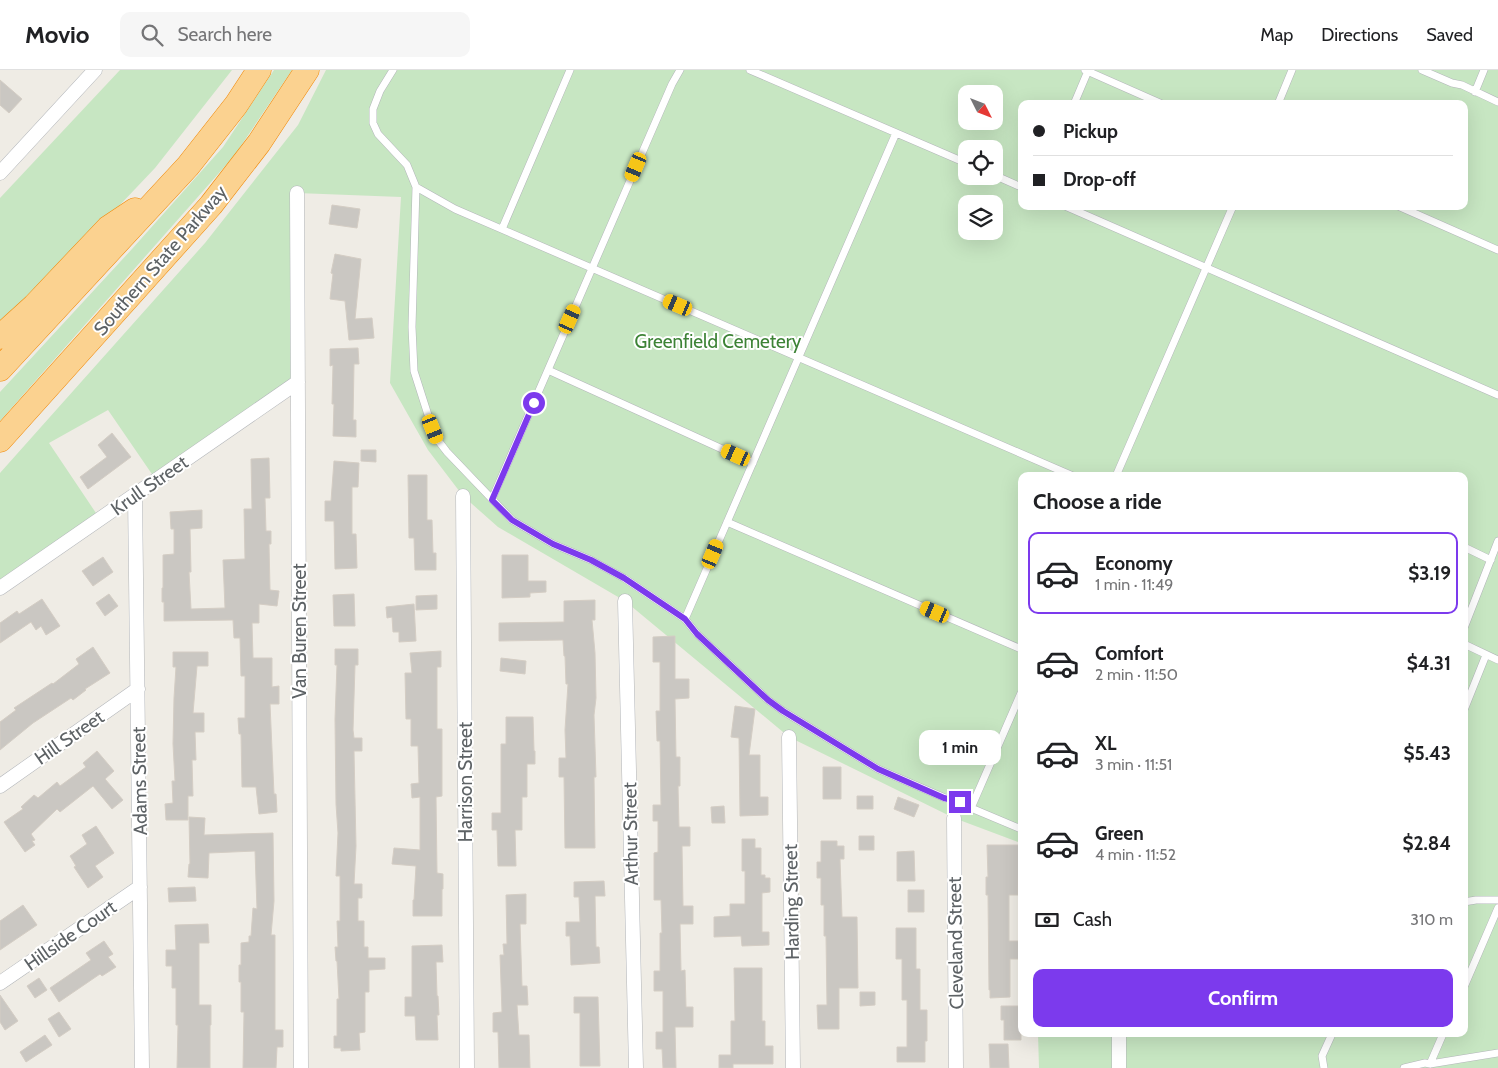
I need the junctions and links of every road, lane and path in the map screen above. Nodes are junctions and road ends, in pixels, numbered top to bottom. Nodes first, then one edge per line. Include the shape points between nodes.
1 (96, 70) edge
2 (259, 70) edge
3 (307, 70) edge
4 (393, 70) edge
5 (570, 70) edge
6 (680, 70) edge
7 (750, 70) edge
8 (1292, 70) edge
9 (1422, 70) edge
10 (1484, 70) edge
11 (1087, 71) edge
12 (1100, 73) edge
13 (1475, 92) junction
14 (1076, 100) edge
15 (1154, 100) edge
16 (1280, 100) edge
17 (1498, 102) edge
18 (896, 133) junction
19 (958, 160) edge
20 (0, 173) edge
21 (1003, 179) edge
22 (171, 185) junction
23 (1018, 186) edge
24 (416, 187) junction
25 (296, 193) dead end
26 (1074, 210) edge
27 (1231, 210) edge
28 (1407, 210) edge
29 (502, 229) junction
30 (1498, 250) edge
31 (592, 268) junction
32 (1207, 268) junction
33 (0, 336) edge
34 (798, 357) junction
35 (0, 369) edge
36 (548, 370) junction
37 (298, 382) junction
38 (1498, 395) edge
39 (0, 440) edge
40 (753, 463) junction
41 (1064, 472) edge
42 (1118, 472) edge
43 (135, 495) junction
44 (463, 496) dead end
45 (492, 500) junction
46 (727, 522) junction
47 (1498, 541) edge
48 (1468, 549) edge
49 (1491, 560) junction
50 (0, 588) edge
51 (626, 601) dead end
52 (1468, 618) edge
53 (685, 619) junction
54 (1468, 646) edge
55 (1018, 648) edge
56 (1486, 654) junction
57 (1498, 660) edge
58 (138, 689) junction
59 (1018, 700) edge
60 (1468, 700) edge
61 (789, 736) dead end
62 (0, 786) edge
63 (971, 808) junction
64 (954, 818) dead end
65 (1018, 828) edge
66 (140, 887) junction
67 (1498, 900) edge
68 (1468, 901) edge
69 (1498, 908) edge
70 (1468, 978) edge
71 (0, 983) edge
72 (1119, 1037) edge
73 (1331, 1037) edge
74 (1442, 1037) edge
75 (1498, 1053) edge
76 (1430, 1064) junction
77 (142, 1068) edge
78 (301, 1068) edge
79 (467, 1068) edge
80 (636, 1068) edge
81 (793, 1068) edge
82 (956, 1068) edge
83 (1119, 1068) edge
84 (1324, 1068) edge
85 (1404, 1068) edge

1 - 20 street
2 - 22 highway via 225,119
3 - 39 highway, Southern State Parkway via 259,143 216,198
4 - 24 lane via 373,109 373,123 378,134 407,165
5 - 29 lane
6 - 31 lane
7 - 18 lane
8 - 16 lane
9 - 13 lane
10 - 13 lane
11 - 12 lane
11 - 14 lane
12 - 15 lane
13 - 17 lane
18 - 19 lane
18 - 34 lane
21 - 23 lane
22 - 33 highway via 108,228 34,306
22 - 35 highway
24 - 29 lane via 455,209
24 - 45 lane via 414,371 437,439
25 - 37 street, Van Buren Street
26 - 32 lane
27 - 32 lane
28 - 30 lane
29 - 31 lane
31 - 34 lane
31 - 36 lane
32 - 38 lane
32 - 42 lane
34 - 40 lane
34 - 41 lane
36 - 40 lane
36 - 45 lane
37 - 43 street, Krull Street
37 - 78 street, Van Buren Street
40 - 46 lane
43 - 50 street, Krull Street
43 - 58 street, Adams Street
44 - 79 street, Harrison Street
45 - 53 lane via 512,520 624,578
46 - 53 lane
46 - 55 lane
47 - 49 lane
48 - 49 lane
49 - 52 lane
51 - 80 street, Arthur Street
53 - 63 lane via 697,634 783,711 878,769
54 - 56 lane
56 - 57 lane
56 - 60 lane
58 - 62 street, Hill Street
58 - 66 street, Adams Street
59 - 63 lane
61 - 81 street, Harding Street
63 - 65 lane
64 - 82 street, Cleveland Street
66 - 71 street, Hillside Court
66 - 77 street, Adams Street
67 - 68 lane
69 - 70 lane
72 - 83 street
73 - 84 lane via 1322,1056
74 - 76 lane
75 - 76 lane
76 - 85 lane

